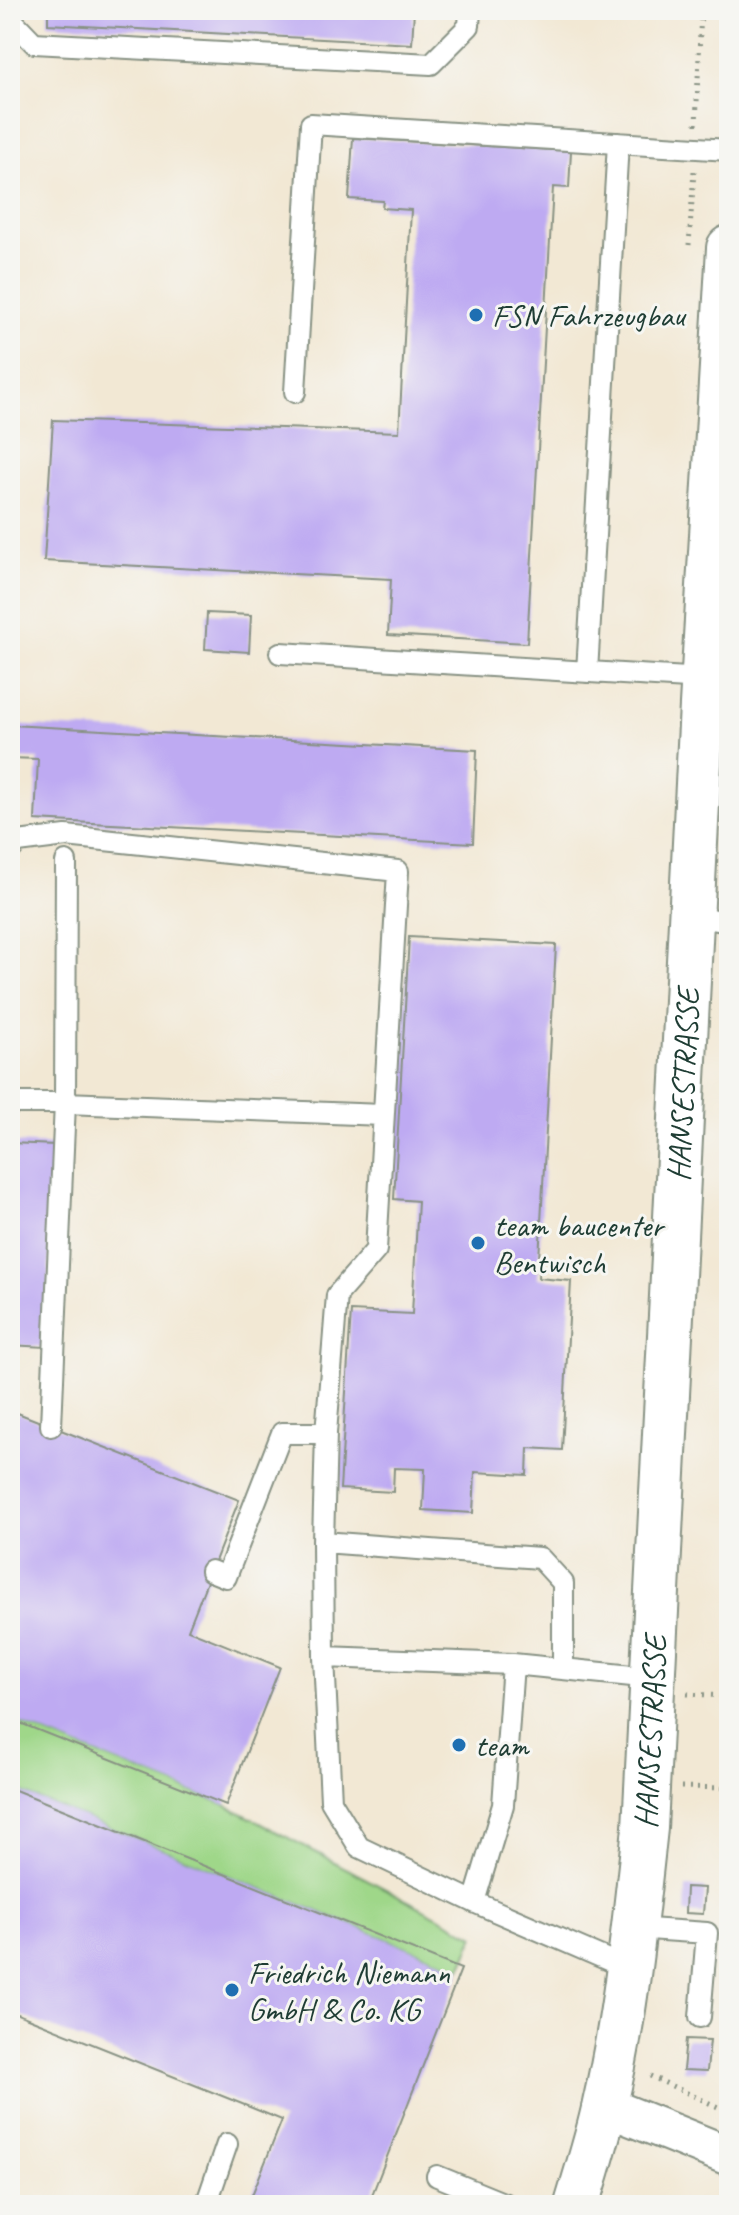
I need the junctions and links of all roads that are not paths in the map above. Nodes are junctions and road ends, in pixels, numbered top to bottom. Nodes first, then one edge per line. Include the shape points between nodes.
1 (470, 10) edge
2 (10, 18) edge
3 (618, 143) junction
4 (729, 150) edge
5 (729, 248) edge
6 (729, 268) edge
7 (295, 392) dead end
8 (724, 453) edge
9 (280, 653) dead end
10 (587, 672) junction
11 (711, 697) junction
12 (10, 850) edge
13 (66, 862) dead end
14 (711, 919) edge
15 (10, 1103) edge
16 (65, 1103) junction
17 (383, 1115) junction
18 (51, 1426) dead end
19 (326, 1433) junction
20 (323, 1542) junction
21 (211, 1571) dead end
22 (324, 1657) junction
23 (513, 1664) junction
24 (563, 1669) junction
25 (670, 1686) junction
26 (474, 1902) junction
27 (631, 1949) junction
28 (700, 2017) dead end
29 (605, 2106) junction
30 (227, 2144) dead end
31 (729, 2156) edge
32 (437, 2176) dead end
33 (206, 2205) edge
34 (508, 2205) edge
35 (577, 2205) edge

1 - 2 lane via 469,26 431,64 34,43
3 - 4 lane
3 - 7 lane via 311,124
3 - 10 lane
5 - 6 street, HANSESTRASSE
6 - 8 street, HANSESTRASSE
8 - 11 street, HANSESTRASSE
9 - 10 lane
10 - 11 lane
11 - 14 street, HANSESTRASSE
12 - 17 lane via 18,842 66,836 398,871
13 - 16 lane
14 - 25 street, HANSESTRASSE
15 - 16 lane
16 - 17 lane
16 - 18 lane
17 - 19 lane via 376,1250 337,1295
19 - 20 lane
19 - 21 lane via 282,1433 226,1577
20 - 22 lane
20 - 24 lane via 540,1558 563,1583
22 - 23 lane
22 - 26 lane via 331,1801 359,1847
23 - 24 lane
23 - 26 lane via 503,1805
24 - 25 lane
25 - 27 street, HANSESTRASSE
26 - 27 lane
27 - 28 lane via 707,1933
27 - 29 street, HANSESTRASSE
29 - 31 street
29 - 35 street, HANSESTRASSE
30 - 33 lane
32 - 34 lane

